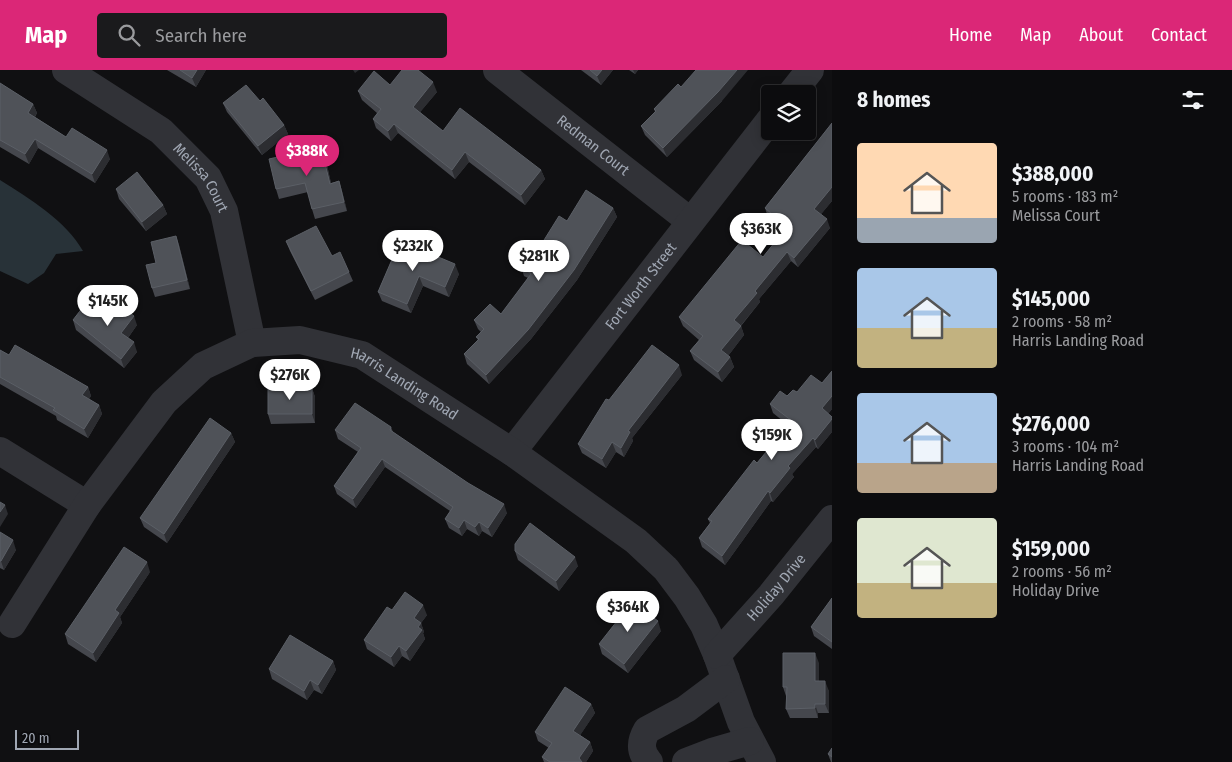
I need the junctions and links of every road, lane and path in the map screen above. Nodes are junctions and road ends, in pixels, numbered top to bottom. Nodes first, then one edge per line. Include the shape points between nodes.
1 (66, 70) edge
2 (497, 70) edge
3 (810, 70) edge
4 (798, 85) edge
5 (761, 131) edge
6 (690, 221) junction
7 (252, 343) junction
8 (0, 451) edge
9 (512, 452) junction
10 (87, 506) junction
11 (832, 519) edge
12 (12, 624) dead end
13 (722, 667) junction
14 (756, 751) edge
15 (649, 762) edge
16 (686, 762) edge

1 - 7 street, Melissa Court via 161,131 208,178 224,211
2 - 6 street, Redman Court
3 - 4 street
5 - 6 street, Fort Worth Street
6 - 9 street, Fort Worth Street
7 - 9 street, Harris Landing Road via 300,340 362,356
7 - 10 street, Harris Landing Road via 204,366 164,402
8 - 10 street
9 - 13 street, Harris Landing Road via 636,541 666,569 696,611
10 - 12 street, Harris Landing Road
11 - 13 street, Holiday Drive via 771,595
13 - 14 street, Harris Landing Road
13 - 15 street via 692,706 647,730 641,745
14 - 16 street, Harris Landing Road via 712,752

